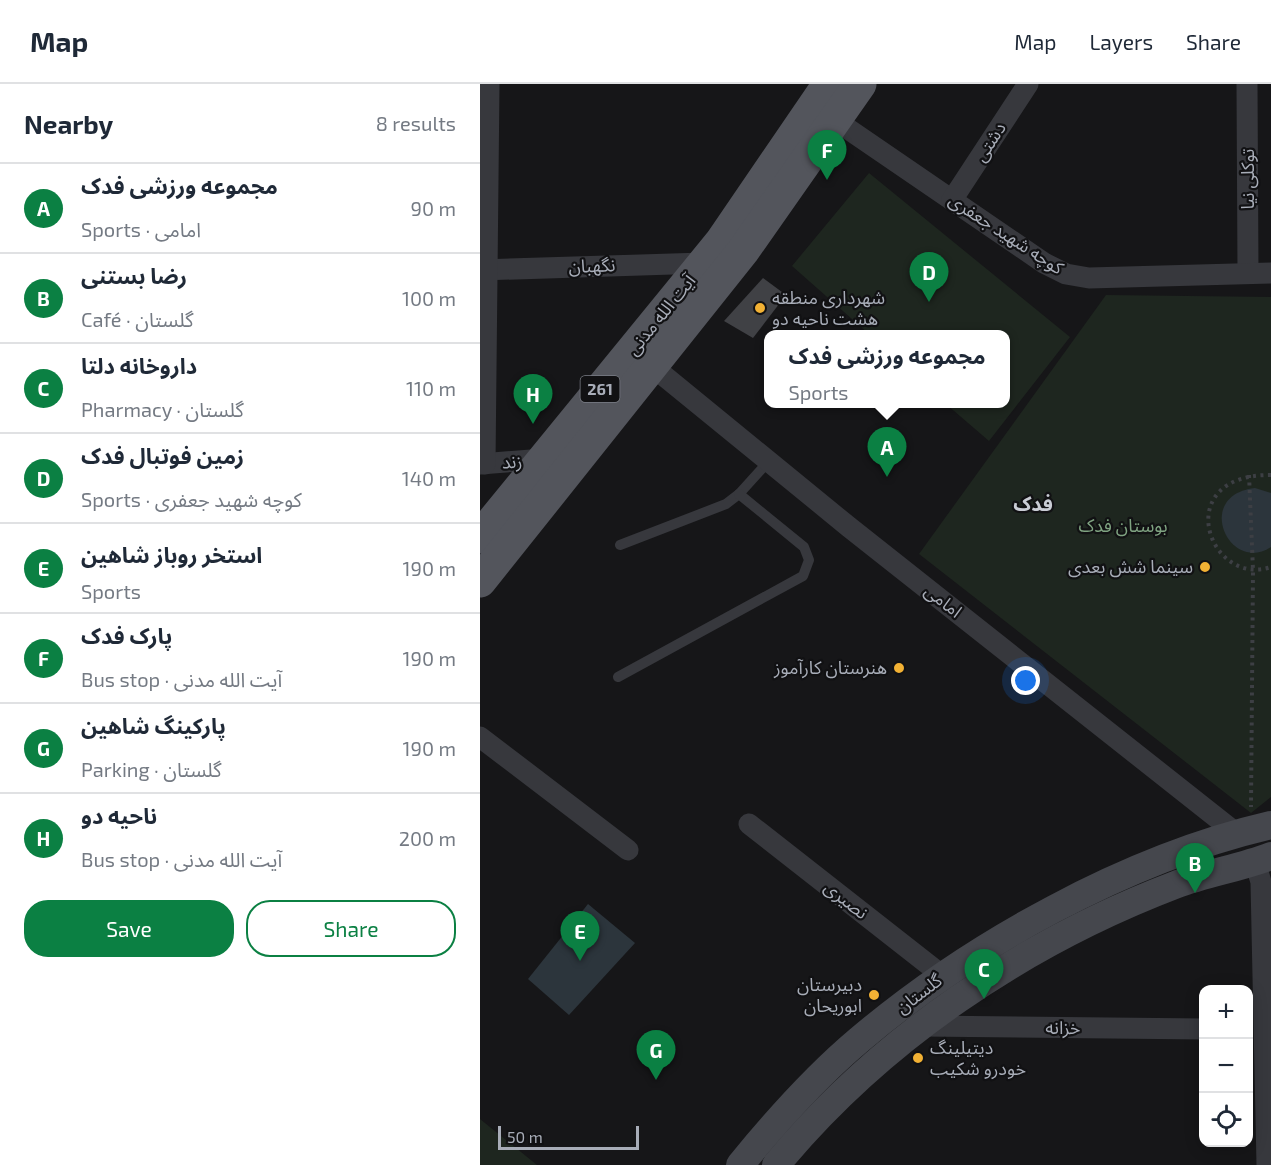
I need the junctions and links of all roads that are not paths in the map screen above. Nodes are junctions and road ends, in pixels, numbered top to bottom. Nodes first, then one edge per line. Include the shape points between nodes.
1 (489, 84) edge
2 (829, 84) edge
3 (860, 84) edge
4 (1028, 84) edge
5 (1247, 84) edge
6 (835, 120) junction
7 (952, 200) junction
8 (704, 263) junction
9 (484, 270) edge
10 (1248, 273) junction
11 (1271, 273) edge
12 (642, 358) junction
13 (544, 459) junction
14 (768, 462) junction
15 (483, 464) edge
16 (739, 494) junction
17 (480, 537) edge
18 (620, 545) dead end
19 (480, 581) edge
20 (618, 677) dead end
21 (480, 737) edge
22 (749, 824) dead end
23 (1271, 825) edge
24 (1236, 833) junction
25 (628, 850) dead end
26 (1263, 859) edge
27 (943, 976) junction
28 (923, 1026) junction
29 (1199, 1029) edge
30 (1256, 1030) edge
31 (740, 1165) edge
32 (776, 1165) edge
33 (1267, 1165) edge

1 - 9 street
2 - 8 main road, آیت الله مدنی / 261
3 - 6 main road, آیت الله مدنی / 261
4 - 7 street, دشتی
5 - 10 street, توکلی نیا
6 - 7 street, کوچه شهید جعفری
6 - 12 main road, آیت الله مدنی / 261 via 743,251
7 - 10 street, کوچه شهید جعفری via 1066,274 1089,278
8 - 9 street, نگهبان
8 - 12 main road, آیت الله مدنی / 261
9 - 15 street
10 - 11 street, کوچه شهید جعفری
12 - 13 main road, آیت الله مدنی / 261
12 - 14 street, امامی
12 - 19 main road, 261
13 - 15 street, زند
13 - 17 main road, آیت الله مدنی / 261
14 - 16 lane
14 - 24 street, امامی
16 - 18 lane via 726,504
16 - 20 lane via 804,547 809,560 803,576
21 - 25 street
22 - 27 street, نصیری
23 - 24 main road, گلستان
24 - 26 main road
24 - 27 main road, گلستان via 1157,861 1044,914
26 - 28 main road, گلستان via 1176,885 1057,939 963,995
26 - 30 street
27 - 31 main road, گلستان via 858,1040 781,1115
28 - 29 street, خزانه
28 - 32 main road, گلستان via 876,1061 801,1134
30 - 33 street

